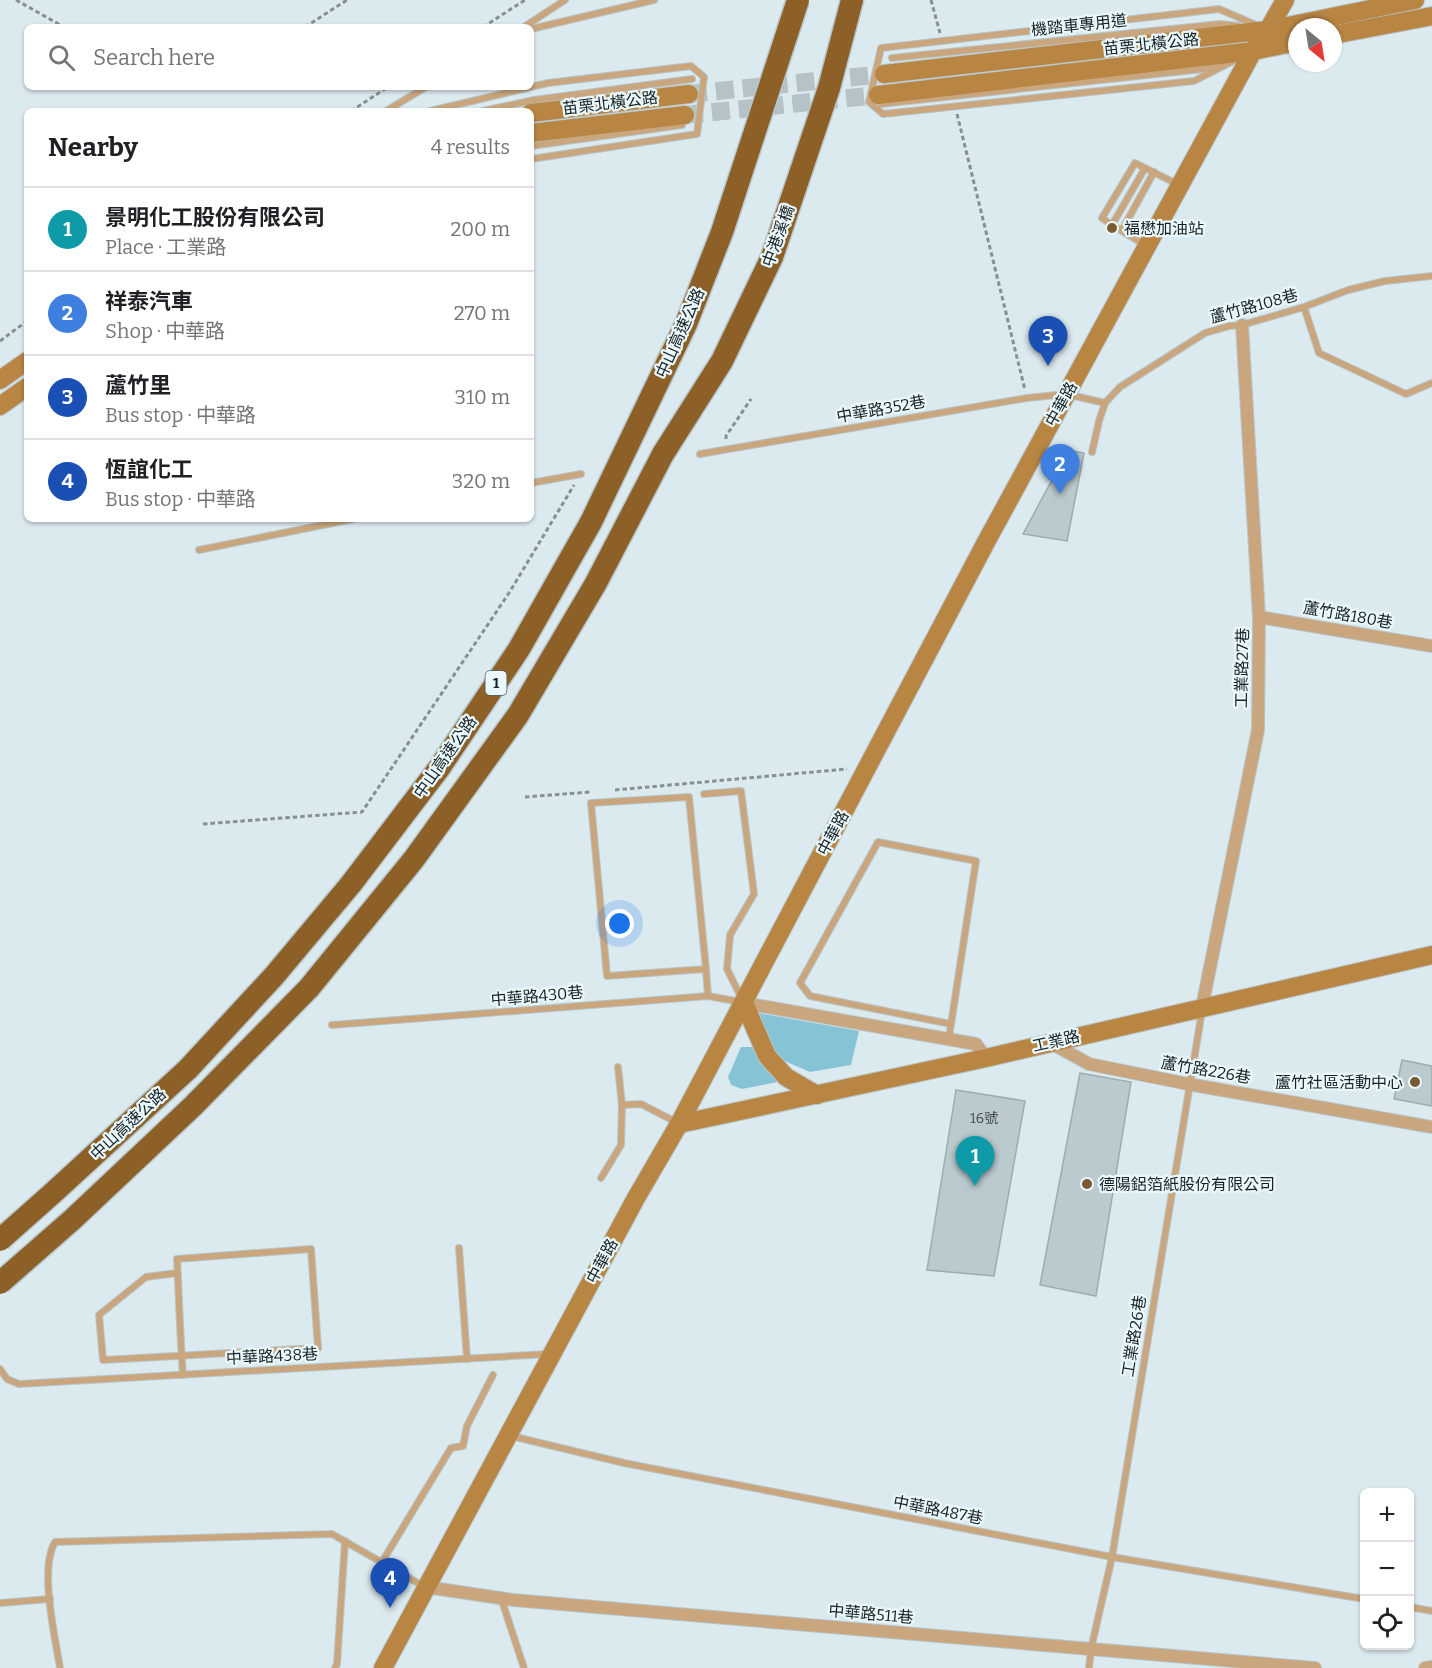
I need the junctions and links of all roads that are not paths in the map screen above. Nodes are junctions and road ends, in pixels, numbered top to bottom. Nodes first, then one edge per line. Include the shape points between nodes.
1 (565, 0) edge
2 (654, 0) edge
3 (798, 0) edge
4 (852, 0) edge
5 (1285, 0) edge
6 (1415, 0) edge
7 (1432, 16) edge
8 (529, 24) edge
9 (534, 28) edge
10 (1268, 30) junction
11 (1342, 33) edge
12 (1288, 44) edge
13 (1253, 51) junction
14 (888, 66) tunnel mouth
15 (690, 86) joint
16 (534, 87) edge
17 (421, 90) edge
18 (522, 90) edge
19 (879, 100) tunnel mouth
20 (391, 108) edge
21 (443, 108) edge
22 (497, 108) edge
23 (534, 112) edge
24 (684, 120) joint
25 (534, 134) edge
26 (534, 146) edge
27 (534, 159) edge
28 (1145, 168) junction
29 (1154, 172) junction
30 (1181, 185) junction
31 (1112, 225) junction
32 (1122, 230) junction
33 (1147, 246) junction
34 (1432, 276) edge
35 (1304, 307) junction
36 (1242, 325) junction
37 (24, 363) edge
38 (0, 380) edge
39 (1432, 383) edge
40 (24, 389) edge
41 (1066, 394) junction
42 (1105, 403) junction
43 (0, 406) edge
44 (1092, 452) dead end
45 (663, 454) joint
46 (700, 454) dead end
47 (581, 474) road end
48 (534, 482) edge
49 (338, 522) edge
50 (199, 550) dead end
51 (1259, 617) junction
52 (1432, 646) edge
53 (704, 794) dead end
54 (1432, 955) edge
55 (706, 969) junction
56 (708, 996) junction
57 (744, 1003) junction
58 (1202, 1007) junction
59 (951, 1024) junction
60 (332, 1025) dead end
61 (949, 1039) junction
62 (1051, 1043) junction
63 (986, 1058) junction
64 (618, 1066) dead end
65 (1188, 1084) junction
66 (817, 1095) junction
67 (622, 1105) junction
68 (679, 1124) junction
69 (1432, 1127) edge
70 (601, 1178) dead end
71 (0, 1240) edge
72 (459, 1248) dead end
73 (177, 1273) junction
74 (0, 1283) edge
75 (551, 1354) junction
76 (181, 1355) junction
77 (466, 1359) junction
78 (0, 1370) edge
79 (183, 1375) junction
80 (493, 1375) dead end
81 (508, 1435) junction
82 (345, 1541) junction
83 (1112, 1557) junction
84 (382, 1562) junction
85 (426, 1587) junction
86 (501, 1598) junction
87 (1360, 1598) edge
88 (51, 1599) junction
89 (0, 1603) edge
90 (1414, 1608) edge
91 (1432, 1611) edge
92 (1091, 1649) junction
93 (1432, 1667) edge
94 (60, 1668) edge
95 (335, 1668) edge
96 (383, 1668) edge
97 (524, 1668) edge
98 (1089, 1668) edge
99 (1315, 1668) edge
100 (1425, 1668) edge

1 - 8 lane
2 - 9 lane
3 - 71 highway, 中山高速公路 / 1, bridge via 722,232 686,324 591,522 519,649 440,767 351,884 274,976 188,1069
4 - 45 highway, 中港溪橋 via 829,88 772,257 722,361
5 - 10 street, 中華路
6 - 10 street, 苗栗北橫公路
7 - 11 street
10 - 13 street, 中華路
10 - 13 lane via 1219,9 880,48 869,102 883,114 1194,81
10 - 14 street, 苗栗北橫公路
12 - 13 street, 苗栗北橫公路
13 - 19 street, 苗栗北橫公路
13 - 30 street, 中華路
15 - 22 lane via 534,100
15 - 23 street, 苗栗北橫公路
16 - 27 lane via 692,66 705,77 697,134
17 - 20 lane
18 - 21 lane
24 - 25 street, 苗栗北橫公路
24 - 26 lane
28 - 29 lane
28 - 31 lane
28 - 31 lane via 1135,163 1118,190 1102,218
29 - 30 lane
29 - 32 lane
30 - 33 street, 中華路
31 - 32 lane
32 - 33 lane
33 - 41 street, 中華路
34 - 35 lane, 蘆竹路108巷 via 1385,281
35 - 36 lane, 蘆竹路108巷
35 - 39 lane via 1319,353 1406,394
36 - 42 lane, 蘆竹路108巷 via 1205,333 1120,387
36 - 51 street, 工業路27巷
37 - 38 street
40 - 43 street
41 - 42 lane
41 - 46 lane, 中華路352巷
41 - 57 street, 中華路
42 - 44 lane
45 - 74 highway, 中山高速公路 / 1, bridge via 596,583 518,715 414,859 293,1005 193,1107
47 - 48 lane
49 - 50 lane
51 - 52 street, 蘆竹路180巷
51 - 58 street, 工業路27巷 via 1258,730
53 - 57 lane via 741,790 754,894 730,935 727,969
54 - 58 street, 工業路
55 - 55 lane via 689,797 591,803 607,976
55 - 56 lane
56 - 57 lane, 中華路430巷
56 - 60 lane, 中華路430巷
57 - 61 street
57 - 66 street via 767,1056 786,1077
57 - 68 street, 中華路
58 - 62 street, 工業路
58 - 65 lane, 工業路26巷
59 - 59 lane via 976,861 878,842 800,983 810,996
59 - 61 lane
61 - 63 street via 976,1044
62 - 63 street, 工業路
62 - 65 street, 蘆竹路226巷 via 1089,1064
63 - 66 street, 工業路
64 - 67 lane
65 - 69 street, 蘆竹路226巷
65 - 83 lane, 工業路26巷
66 - 68 street, 工業路
67 - 68 lane via 641,1104
67 - 70 lane via 621,1144
68 - 75 street, 中華路
72 - 77 lane
73 - 76 lane
73 - 76 lane via 146,1277 99,1315 103,1360
73 - 76 lane via 177,1259 311,1249 318,1348
75 - 77 lane, 中華路438巷
75 - 81 street, 中華路
76 - 79 lane
77 - 79 lane, 中華路438巷
78 - 79 lane, 中華路438巷 via 7,1379 19,1384
80 - 84 lane via 467,1426 463,1446 451,1448
81 - 83 lane, 中華路487巷 via 624,1463
81 - 85 street, 中華路
82 - 84 lane
82 - 88 lane via 332,1534 55,1542 49,1552 47,1573
82 - 95 lane
83 - 87 lane, 中華路487巷
83 - 92 lane, 工業路26巷
84 - 85 lane
85 - 86 street, 中華路511巷
85 - 96 street, 中華路
86 - 92 street, 中華路511巷
86 - 97 lane
88 - 89 lane
88 - 94 lane
90 - 91 lane
92 - 98 lane, 工業路26巷
92 - 99 street, 中華路511巷
93 - 100 street

